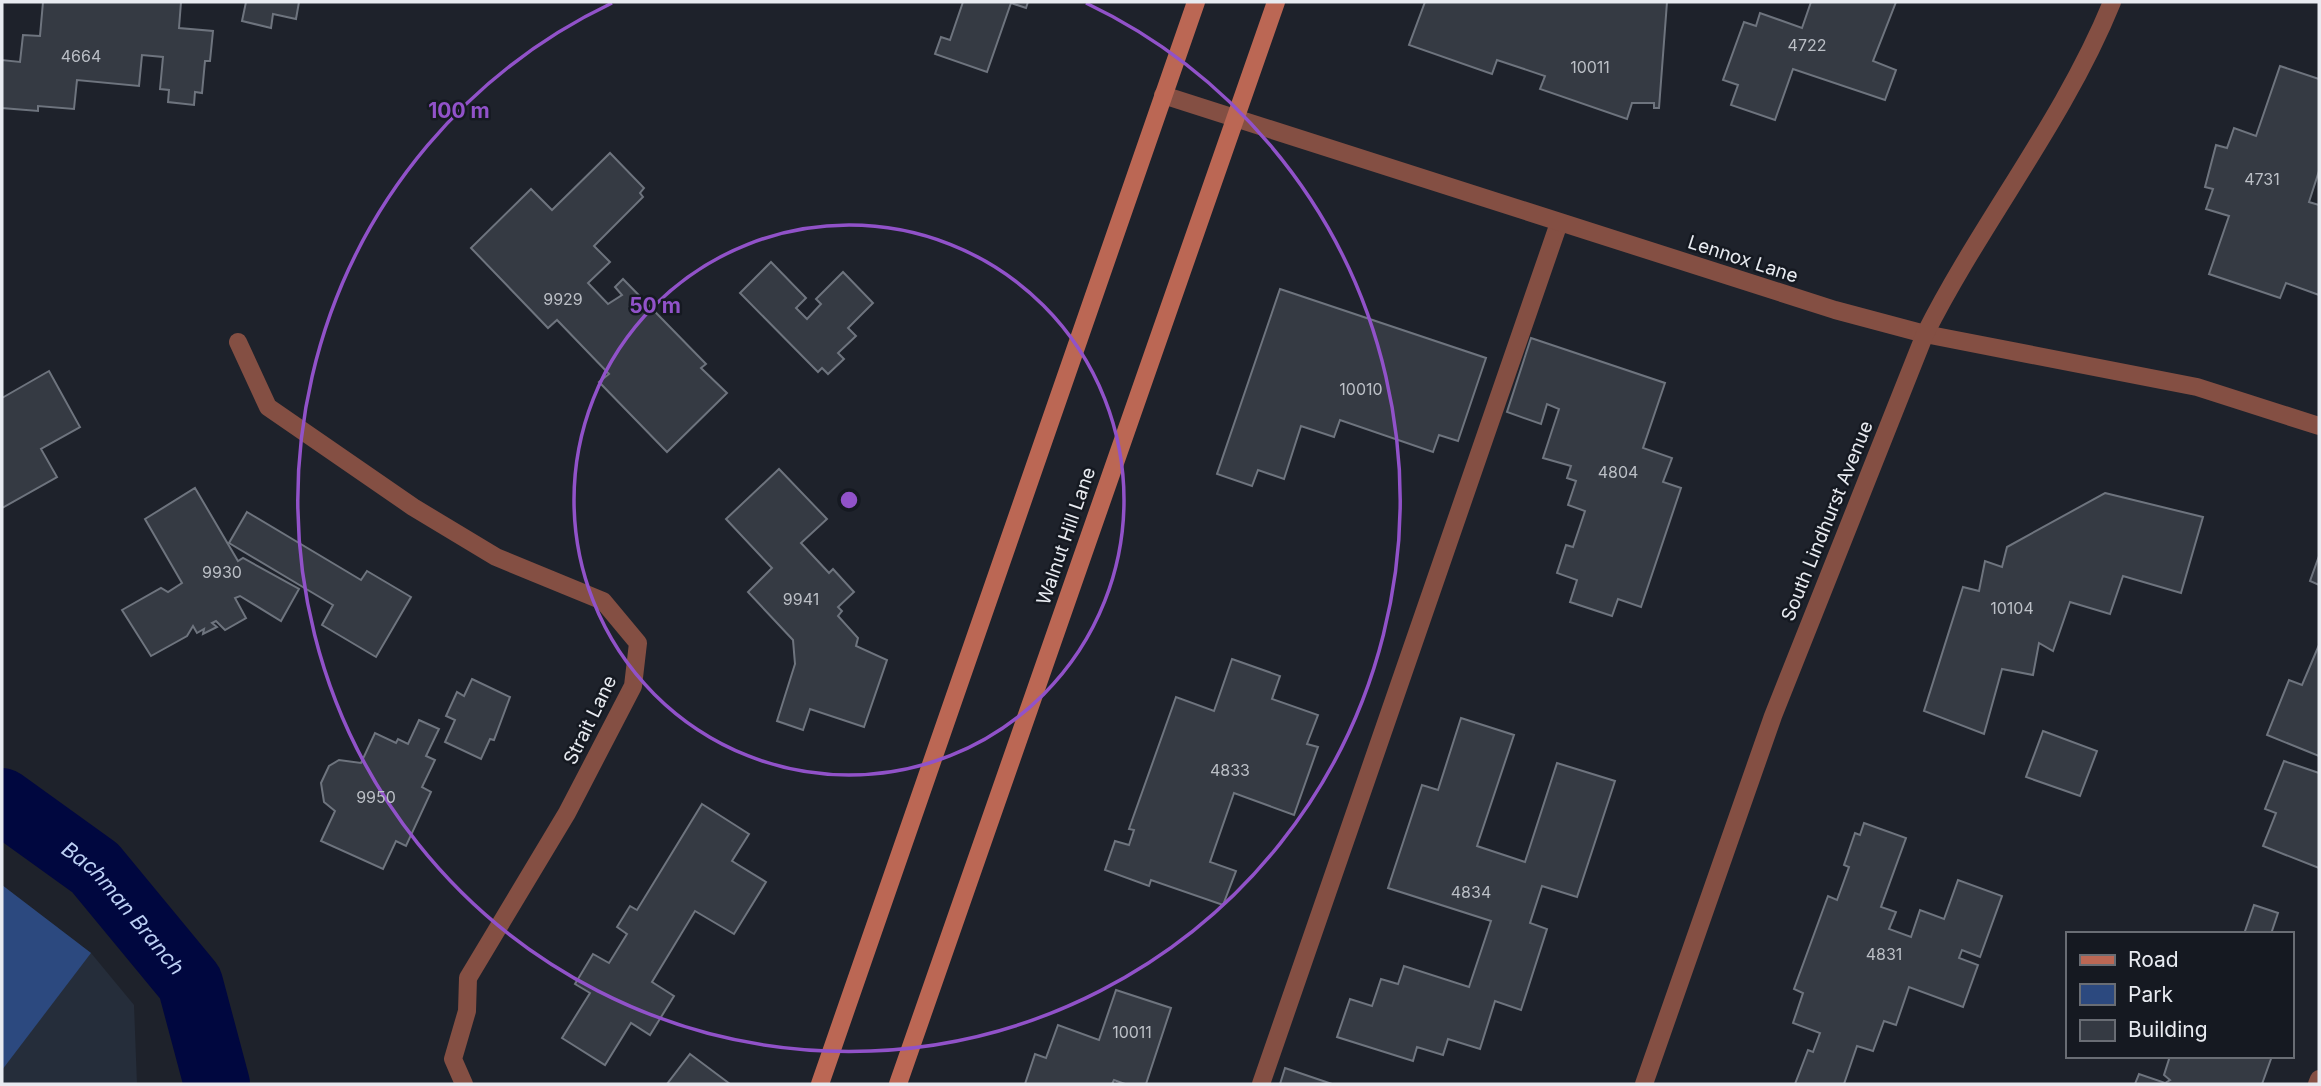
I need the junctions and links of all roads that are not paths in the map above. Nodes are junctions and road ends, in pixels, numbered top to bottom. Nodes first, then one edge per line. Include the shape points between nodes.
1 (1196, 2) edge
2 (1276, 2) edge
3 (2112, 2) edge
4 (1163, 95) junction
5 (1235, 117) junction
6 (1559, 223) junction
7 (1925, 334) junction
8 (238, 342) dead end
9 (2319, 426) edge
10 (2319, 1079) edge
11 (464, 1084) edge
12 (820, 1084) edge
13 (898, 1084) edge
14 (1261, 1084) edge
15 (1644, 1084) edge
16 (2317, 1084) edge

1 - 4 main road
2 - 5 main road, Walnut Hill Lane
3 - 7 street, South Lindhurst Avenue via 2055,113 1953,279
4 - 5 street, Lennox Lane
4 - 12 main road
5 - 6 street, Lennox Lane
5 - 13 main road, Walnut Hill Lane
6 - 7 street, Lennox Lane
6 - 14 street
7 - 9 street, Lennox Lane via 2197,387
7 - 15 street, South Lindhurst Avenue via 1773,716
8 - 11 street, Strait Lane via 268,407 413,507 496,557 603,601 638,643 633,685 568,813 468,978 467,1012 453,1059
10 - 16 street

